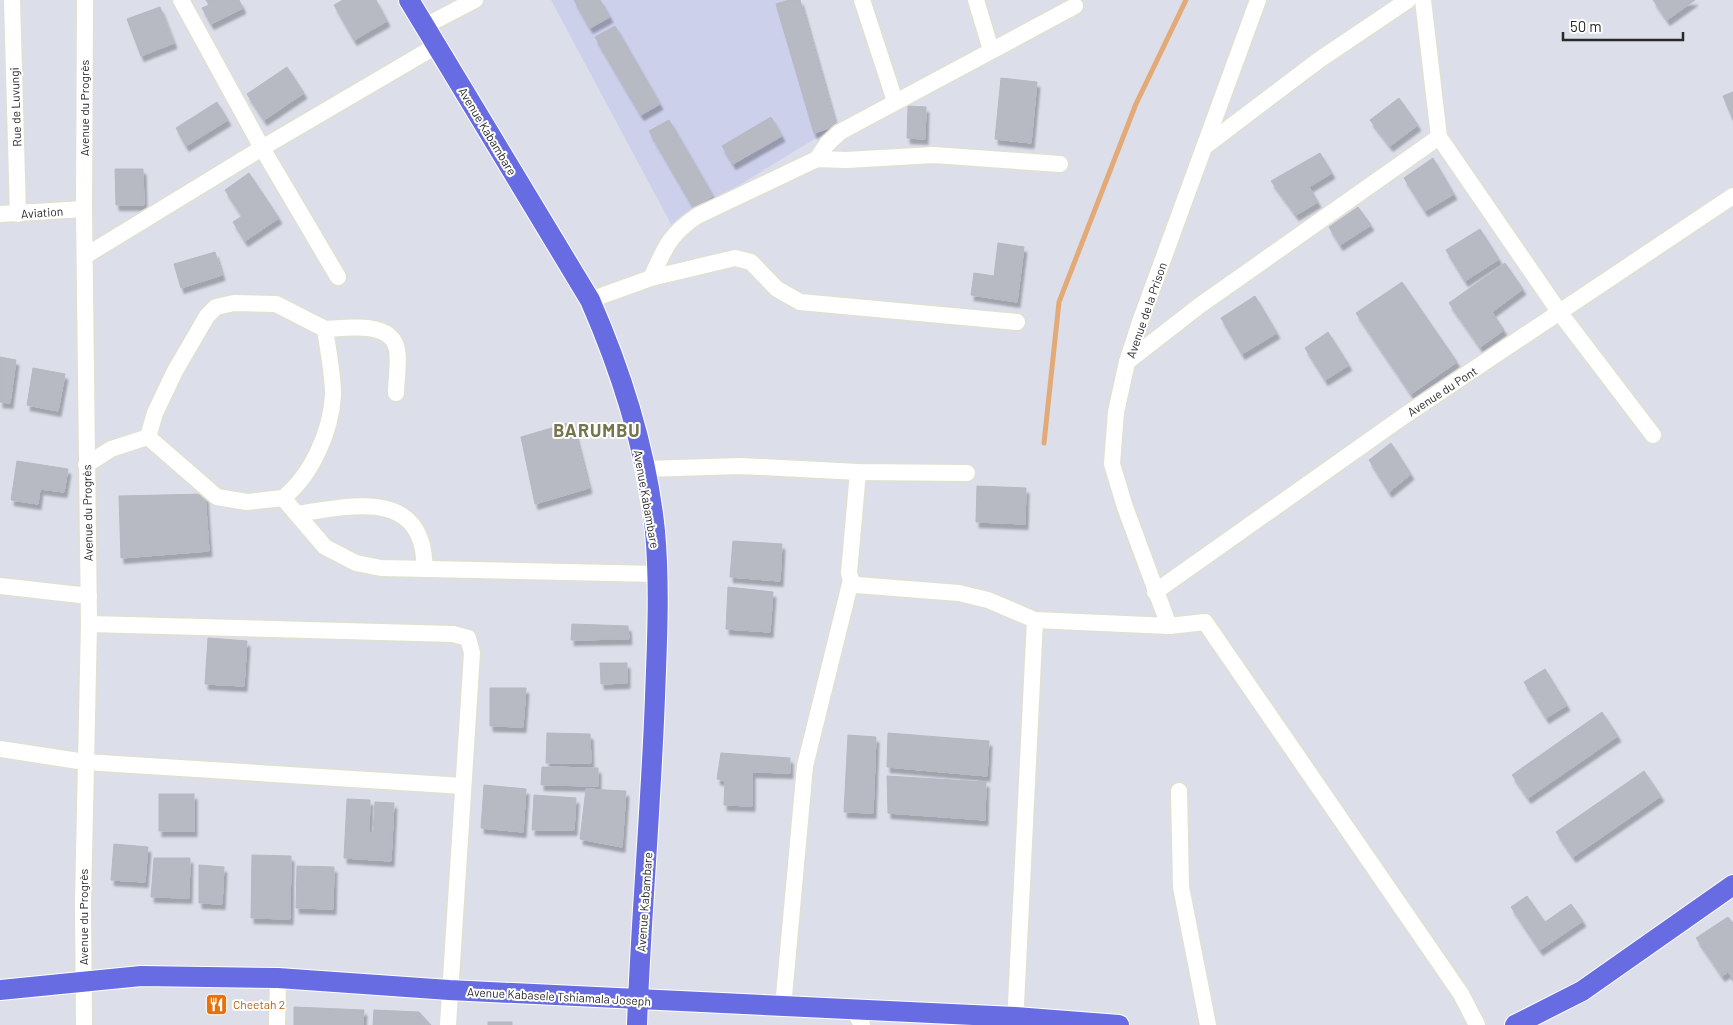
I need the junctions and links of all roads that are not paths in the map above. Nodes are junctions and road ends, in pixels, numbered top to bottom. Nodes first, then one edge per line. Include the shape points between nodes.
1 (12, 0) edge
2 (85, 0) edge
3 (180, 0) edge
4 (409, 0) edge
5 (475, 0) edge
6 (862, 0) edge
7 (976, 0) edge
8 (1258, 0) edge
9 (1408, 0) edge
10 (1424, 0) edge
11 (1074, 6) dead end
12 (425, 26) junction
13 (436, 46) junction
14 (991, 50) junction
15 (895, 100) junction
16 (1439, 137) junction
17 (1204, 147) junction
18 (262, 148) junction
19 (817, 158) junction
20 (1060, 164) dead end
21 (1733, 196) edge
22 (84, 209) junction
23 (0, 214) edge
24 (18, 214) junction
25 (85, 256) junction
26 (338, 277) dead end
27 (651, 278) junction
28 (590, 300) junction
29 (1560, 313) junction
30 (1017, 322) dead end
31 (325, 329) junction
32 (1128, 362) junction
33 (396, 393) dead end
34 (1653, 435) dead end
35 (148, 437) junction
36 (86, 465) junction
37 (644, 469) junction
38 (858, 472) junction
39 (967, 473) dead end
40 (284, 498) junction
41 (297, 514) junction
42 (426, 569) junction
43 (658, 574) junction
44 (850, 580) junction
45 (0, 586) edge
46 (1156, 592) junction
47 (89, 596) junction
48 (1035, 620) junction
49 (89, 624) junction
50 (1169, 626) junction
51 (0, 749) edge
52 (85, 762) junction
53 (462, 786) junction
54 (1180, 791) dead end
55 (1733, 885) edge
56 (278, 978) junction
57 (83, 980) junction
58 (0, 990) edge
59 (449, 990) junction
60 (638, 1000) junction
61 (783, 1007) junction
62 (858, 1018) edge
63 (1015, 1021) edge
64 (84, 1025) edge
65 (277, 1025) edge
66 (448, 1025) edge
67 (637, 1025) edge
68 (1119, 1025) edge
69 (1208, 1025) edge
70 (1477, 1025) edge
71 (1515, 1025) edge

1 - 24 street, Rue de Luvungi
2 - 22 street, Avenue du Progrès
3 - 18 street
4 - 12 main road, Avenue Kabambare
5 - 12 street
6 - 15 street
7 - 14 street
8 - 17 street, Avenue de la Prison
9 - 17 street via 1318,60
10 - 16 street
11 - 14 street
12 - 13 main road, Avenue Kabambare
13 - 18 street
13 - 28 main road, Avenue Kabambare
14 - 15 street
15 - 19 street via 840,132 826,144
16 - 29 street
16 - 32 street via 1199,306
17 - 32 street, Avenue de la Prison
18 - 25 street
18 - 26 street
19 - 20 street via 846,160 934,155
19 - 27 street via 696,216 678,228 667,243
21 - 29 street, Avenue du Pont
22 - 24 street, Aviation
22 - 25 street, Avenue du Progrès
23 - 24 street, Aviation
25 - 36 street, Avenue du Progrès
27 - 28 street
27 - 30 street via 735,258 751,262 777,289 800,302
28 - 37 main road, Avenue Kabambare via 618,372
29 - 34 street
29 - 46 street, Avenue du Pont via 1404,416
31 - 33 street via 373,329 388,334 396,346
31 - 35 street via 276,304 234,303 216,307 207,316 175,371 154,413
31 - 40 street via 332,395 324,436 316,458
32 - 46 street, Avenue de la Prison via 1116,412 1112,464
35 - 36 street via 111,448
35 - 40 street via 217,497 247,502
36 - 47 street, Avenue du Progrès
37 - 38 street via 741,466
37 - 43 main road, Avenue Kabambare via 655,530
38 - 39 street
38 - 44 street
40 - 41 street
41 - 42 street via 325,547 356,563 381,568
41 - 42 street via 362,506 390,509 408,517 420,538
42 - 43 street
43 - 60 main road, Avenue Kabambare via 652,769
44 - 48 street via 856,585 959,593 988,600
44 - 61 street via 806,766
45 - 47 street
46 - 50 street, Avenue de la Prison
47 - 49 street, Avenue du Progrès
48 - 50 street
48 - 63 street
49 - 52 street, Avenue du Progrès
49 - 53 street via 463,635 468,638 472,653
50 - 70 street via 1205,622 1211,629 1460,994
51 - 52 street
52 - 53 street
52 - 57 street, Avenue du Progrès
53 - 59 street
54 - 69 street via 1182,887
55 - 71 main road via 1582,991
56 - 57 main road, Avenue Kabasele Tshiamala Joseph via 141,976
56 - 59 main road, Avenue Kabasele Tshiamala Joseph
56 - 65 street
57 - 58 main road, Avenue Kabasele Tshiamala Joseph
57 - 64 street, Avenue du Progrès
59 - 60 main road, Avenue Kabasele Tshiamala Joseph
59 - 66 street
60 - 61 main road, Avenue Kabasele Tshiamala Joseph
60 - 67 main road, Avenue Kabambare
61 - 62 main road, Avenue Kabasele Tshiamala Joseph
62 - 63 main road, Avenue Kabasele Tshiamala Joseph
63 - 68 main road, Avenue Kabasele Tshiamala Joseph

